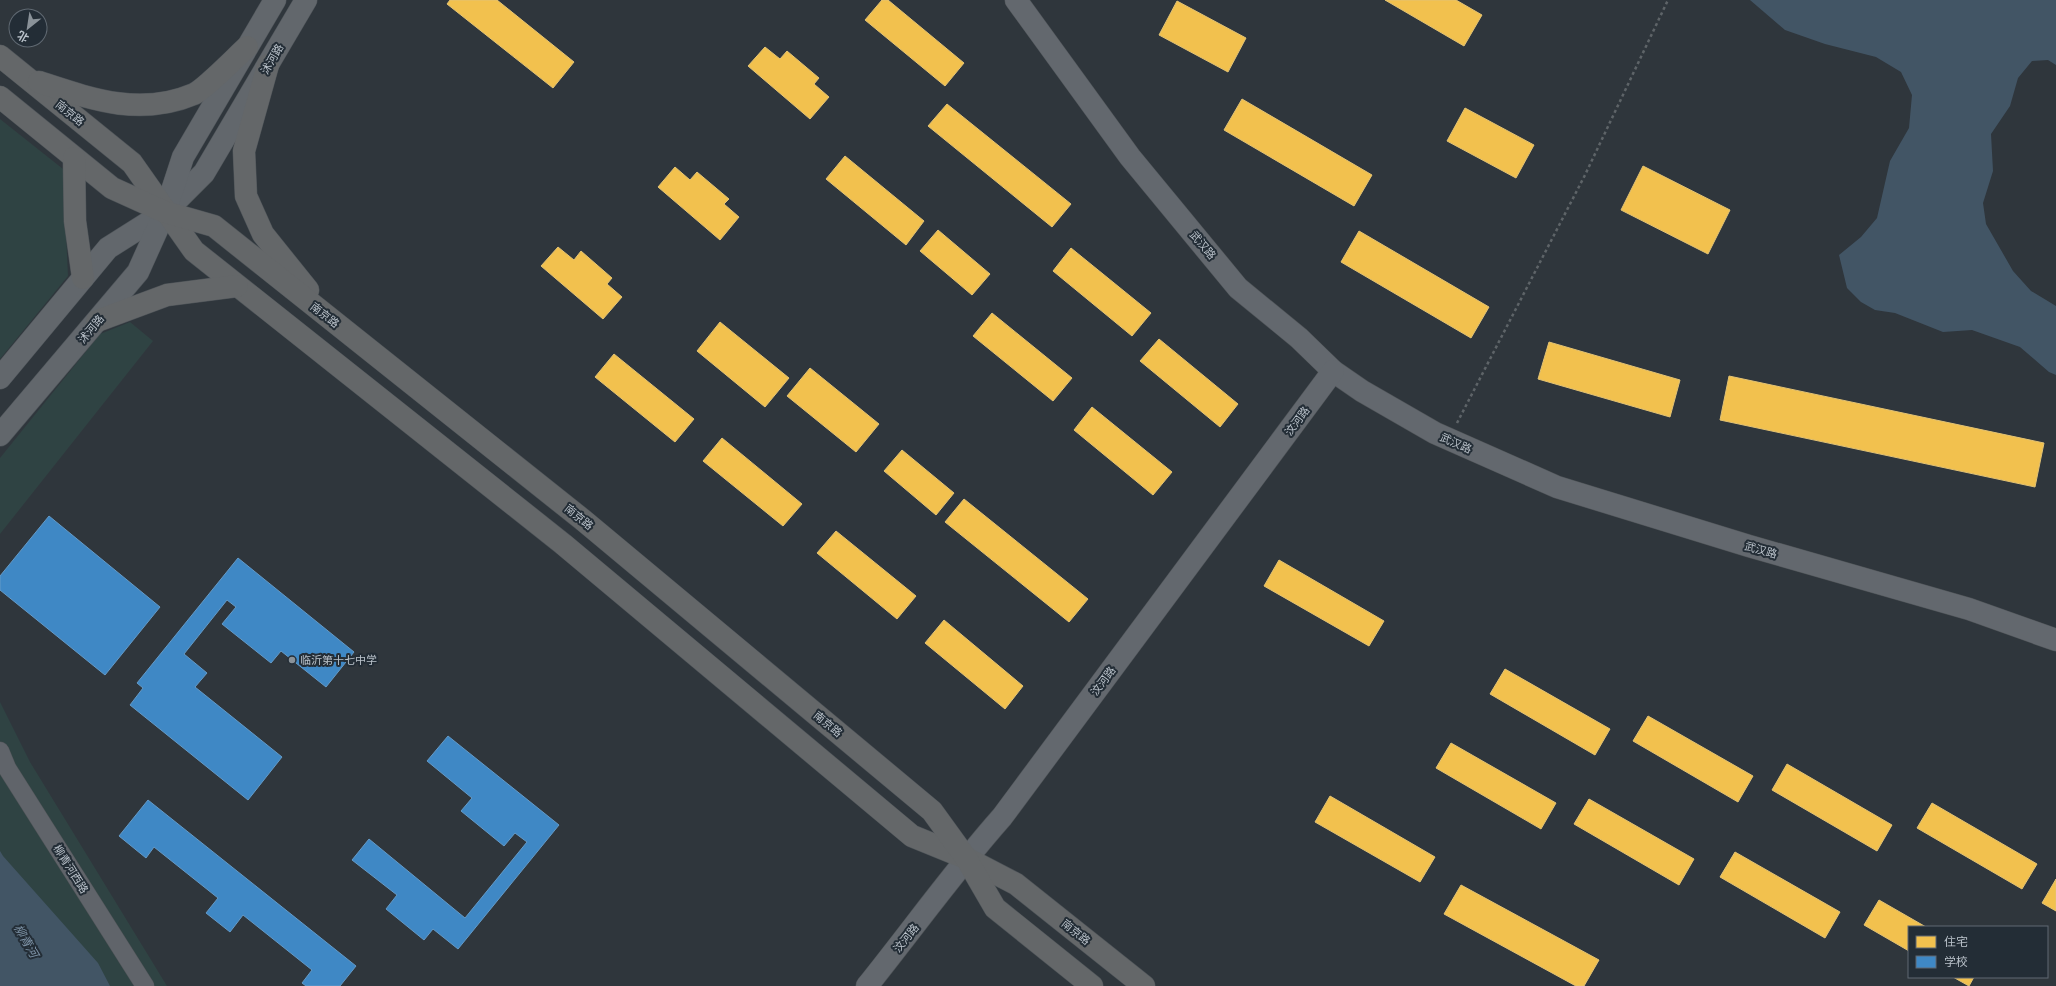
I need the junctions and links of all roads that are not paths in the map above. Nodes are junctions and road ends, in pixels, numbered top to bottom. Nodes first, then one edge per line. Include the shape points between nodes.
1 (274, 0) edge
2 (306, 0) edge
3 (1016, 0) edge
4 (247, 47) junction
5 (0, 56) edge
6 (268, 65) junction
7 (28, 79) junction
8 (0, 97) edge
9 (74, 158) junction
10 (165, 212) junction
11 (83, 278) junction
12 (237, 286) junction
13 (97, 322) junction
14 (336, 323) junction
15 (1333, 371) junction
16 (0, 378) edge
17 (0, 435) edge
18 (2056, 640) edge
19 (0, 751) edge
20 (966, 858) junction
21 (145, 986) edge
22 (867, 986) edge
23 (1092, 986) edge
24 (1144, 986) edge

1 - 4 main road, 沭河路
2 - 6 main road, 沭河路
3 - 15 street, 武汉路 via 1130,157 1238,288 1299,338
4 - 7 highway via 195,94 151,106 98,101
4 - 10 main road, 沭河路 via 183,157
5 - 7 highway, 南京路
6 - 10 main road, 沭河路 via 204,173
6 - 14 highway via 244,151 246,196 263,234
7 - 10 highway, 南京路 via 132,163
8 - 9 highway, 南京路
9 - 10 highway, 南京路 via 112,188
9 - 11 highway via 75,221
10 - 11 main road, 沭河路 via 108,248
10 - 12 highway, 南京路 via 194,251
10 - 13 main road, 沭河路 via 138,272
10 - 14 highway, 南京路 via 214,226
11 - 16 main road, 沭河路
12 - 13 highway via 167,295
12 - 20 highway, 南京路 via 563,544 912,836
13 - 17 main road, 沭河路
14 - 20 highway, 南京路 via 583,520 932,811
15 - 18 street, 武汉路 via 1434,433 1557,487 1969,610
15 - 20 street, 汶河路 via 1002,817
19 - 21 street, 柳青河西路 via 7,768
20 - 22 street, 汶河路 via 934,903
20 - 23 highway, 南京路 via 995,908
20 - 24 highway, 南京路 via 1016,884

